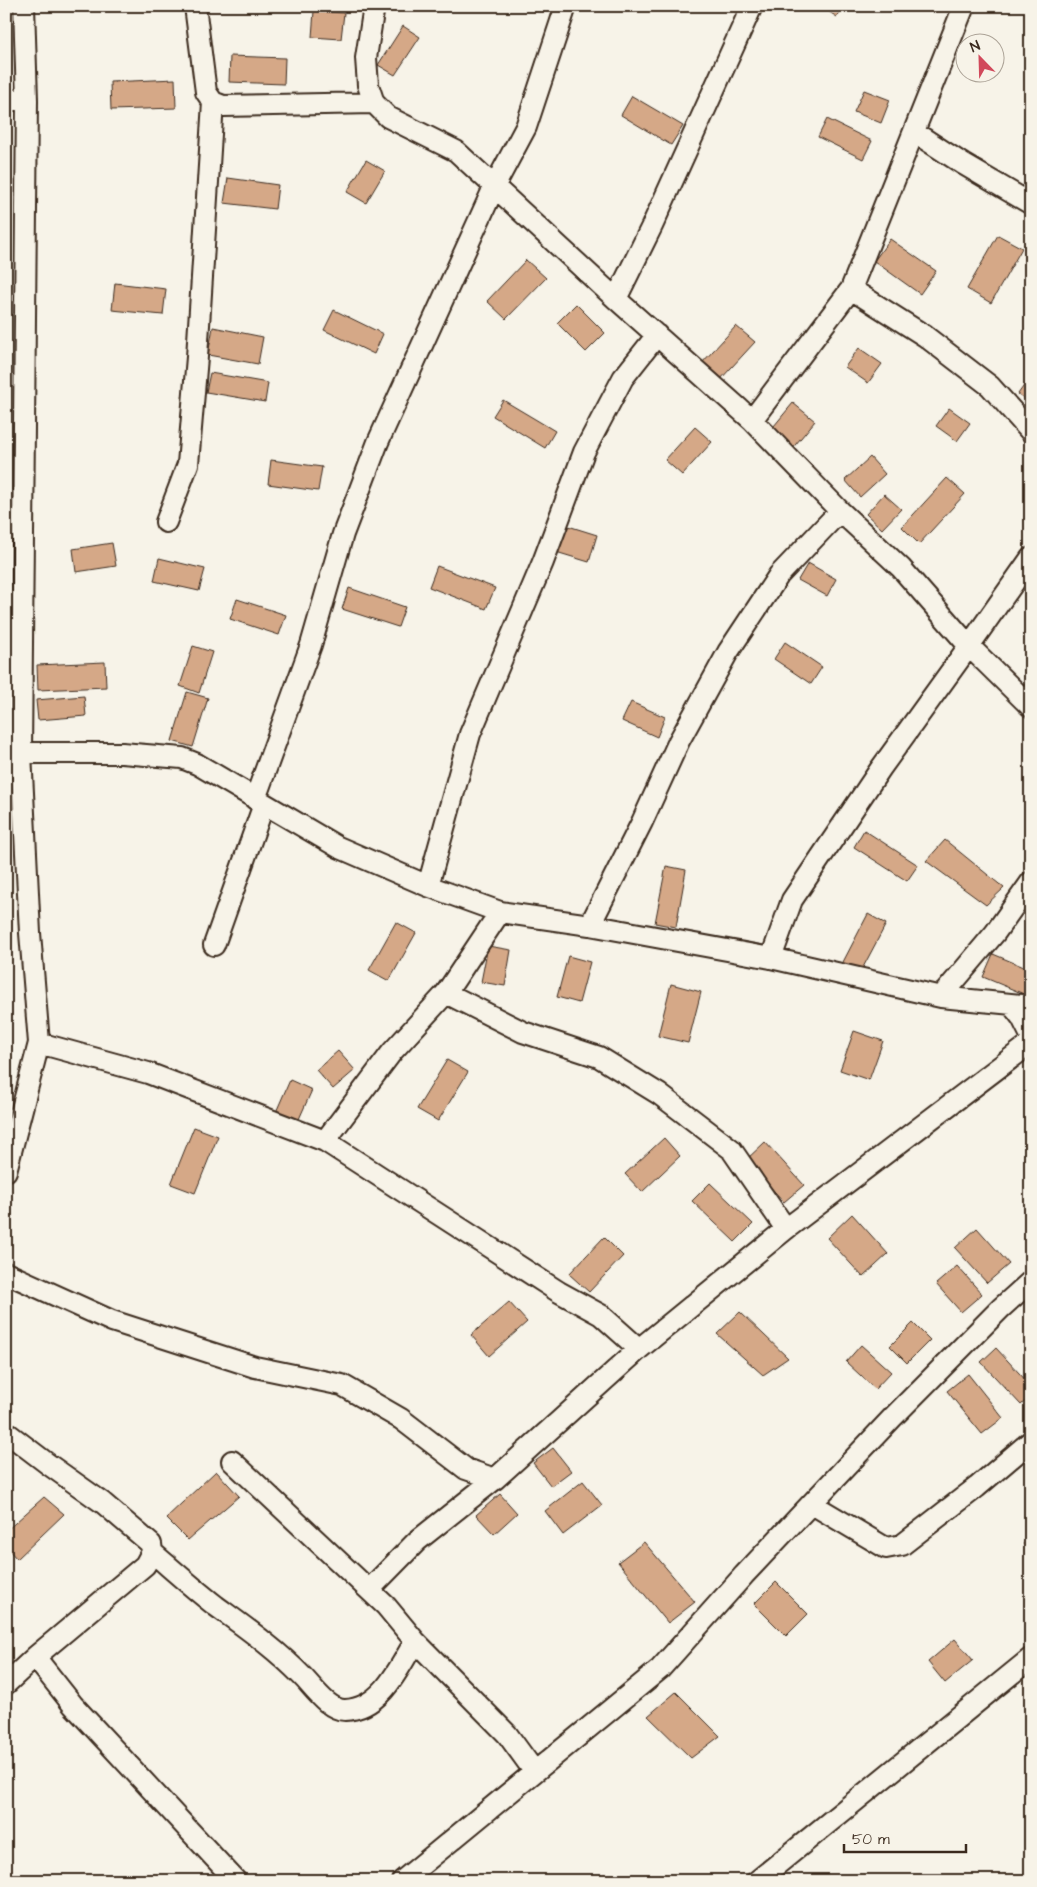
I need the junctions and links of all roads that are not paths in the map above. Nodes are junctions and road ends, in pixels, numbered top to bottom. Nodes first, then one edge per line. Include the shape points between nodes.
1 (24, 6) edge
2 (195, 6) edge
3 (374, 6) edge
4 (566, 6) edge
5 (752, 6) edge
6 (964, 6) edge
7 (6, 100) edge
8 (27, 100) junction
9 (213, 102) junction
10 (374, 103) junction
11 (914, 132) junction
12 (495, 185) junction
13 (1031, 204) edge
14 (852, 289) junction
15 (616, 299) junction
16 (656, 335) junction
17 (752, 420) junction
18 (1031, 432) edge
19 (840, 511) junction
20 (166, 522) dead end
21 (1031, 558) edge
22 (969, 646) junction
23 (1031, 708) edge
24 (13, 753) edge
25 (259, 802) junction
26 (1031, 882) edge
27 (428, 886) junction
28 (500, 912) junction
29 (590, 925) junction
30 (214, 945) dead end
31 (770, 958) junction
32 (446, 993) junction
33 (941, 997) junction
34 (1021, 1005) edge
35 (1031, 1036) edge
36 (39, 1043) junction
37 (1031, 1043) edge
38 (325, 1141) junction
39 (6, 1171) edge
40 (786, 1229) junction
41 (6, 1273) edge
42 (1031, 1281) edge
43 (639, 1349) junction
44 (6, 1432) edge
45 (1031, 1441) edge
46 (232, 1461) dead end
47 (466, 1469) junction
48 (495, 1478) junction
49 (474, 1494) junction
50 (812, 1504) junction
51 (152, 1552) junction
52 (370, 1589) junction
53 (415, 1642) junction
54 (35, 1657) junction
55 (1031, 1658) edge
56 (6, 1684) edge
57 (534, 1771) junction
58 (236, 1881) edge
59 (402, 1881) edge
60 (757, 1881) edge

1 - 8 street
2 - 9 street via 206,92
3 - 10 street via 366,58 368,85
4 - 12 street via 526,127
5 - 15 street
6 - 11 street
7 - 8 street
8 - 24 street
9 - 10 street via 223,106
9 - 20 street via 188,464
10 - 12 street via 388,117 456,151
11 - 13 street
11 - 14 street
12 - 15 street
12 - 25 street via 378,442 343,534
14 - 17 street
14 - 18 street via 925,336 990,386
15 - 16 street
16 - 17 street
16 - 27 street via 623,378 584,452 543,562 470,734
17 - 19 street
19 - 22 street via 901,568
19 - 29 street via 779,575 728,652 679,741
21 - 22 street
22 - 23 street
22 - 31 street via 792,900
24 - 25 street via 122,753 182,758
24 - 36 street
25 - 27 street via 338,847
25 - 30 street
26 - 33 street
27 - 28 street
28 - 29 street
28 - 32 street
29 - 31 street
31 - 33 street
32 - 38 street via 392,1052
32 - 40 street via 523,1032 599,1057 659,1094 731,1149
33 - 34 street
34 - 35 street via 1022,1018
36 - 38 street via 148,1072
36 - 39 street
37 - 40 street
38 - 43 street via 559,1292 601,1315
40 - 43 street
41 - 47 street via 112,1321 255,1368 342,1385 401,1419
42 - 50 street via 893,1417
43 - 48 street
44 - 51 street via 131,1525 151,1544
45 - 50 street via 902,1545 886,1548
46 - 52 street
47 - 48 street
47 - 49 street
48 - 49 street
49 - 52 street via 417,1540
50 - 57 street via 660,1669
51 - 53 street via 262,1640 329,1704 343,1710 358,1708 376,1699
51 - 54 street via 145,1565
52 - 53 street
53 - 57 street via 508,1734
54 - 56 street
54 - 58 street via 72,1705
55 - 60 street
57 - 59 street

